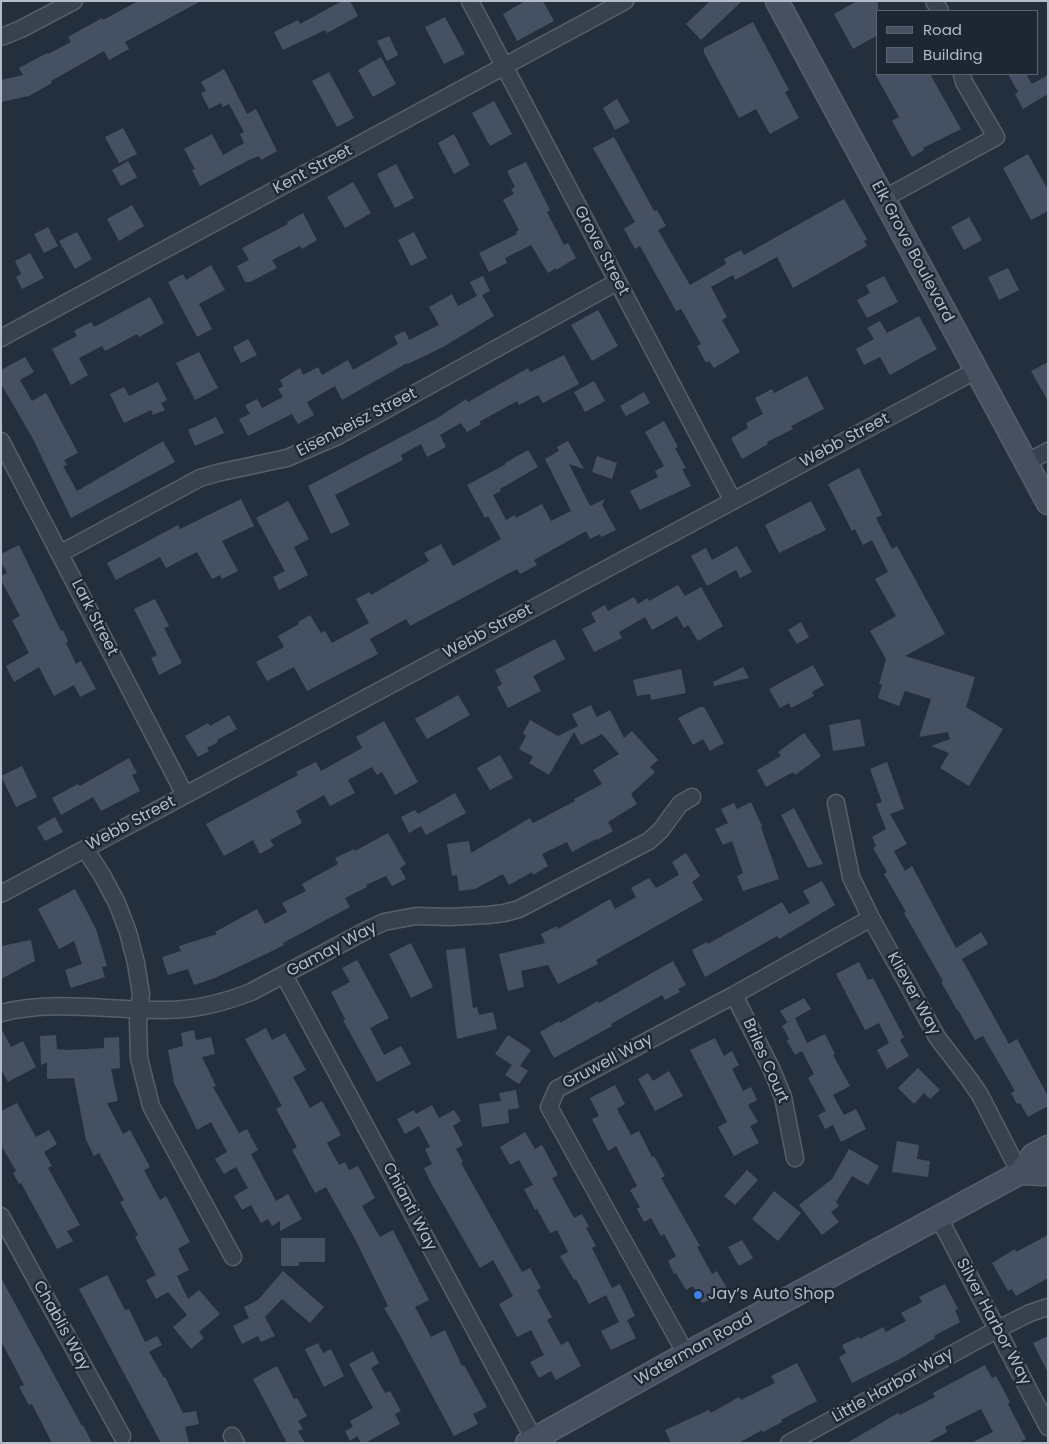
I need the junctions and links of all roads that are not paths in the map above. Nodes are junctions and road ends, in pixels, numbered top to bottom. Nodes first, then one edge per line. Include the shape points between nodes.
1 (74, 1) edge
2 (470, 1) edge
3 (625, 1) edge
4 (777, 1) edge
5 (1, 37) edge
6 (504, 66) junction
7 (962, 75) edge
8 (883, 199) junction
9 (617, 282) junction
10 (1, 338) edge
11 (975, 371) junction
12 (1, 441) edge
13 (1048, 451) edge
14 (1026, 463) junction
15 (732, 501) junction
16 (1048, 503) edge
17 (61, 553) junction
18 (185, 795) junction
19 (692, 797) dead end
20 (836, 803) dead end
21 (85, 848) junction
22 (1, 894) edge
23 (871, 918) junction
24 (284, 975) junction
25 (734, 994) junction
26 (140, 1010) junction
27 (1, 1013) edge
28 (1048, 1147) edge
29 (795, 1158) dead end
30 (1048, 1171) edge
31 (1020, 1173) junction
32 (1, 1216) edge
33 (938, 1216) junction
34 (233, 1257) dead end
35 (1048, 1307) edge
36 (998, 1329) junction
37 (686, 1354) junction
38 (1048, 1427) edge
39 (122, 1436) dead end
40 (532, 1441) edge
41 (789, 1443) edge

1 - 5 street
2 - 6 street, Grove Street
3 - 6 street, Kent Street
4 - 8 main road, Elk Grove Boulevard
6 - 9 street, Grove Street
6 - 10 street, Kent Street
7 - 8 street via 996,136
8 - 11 main road, Elk Grove Boulevard
9 - 15 street, Grove Street
9 - 17 street, Eisenbeisz Street via 338,436 287,458 200,478
11 - 14 main road, Elk Grove Boulevard
11 - 15 street, Webb Street
12 - 17 street, Lark Street
13 - 14 street
14 - 16 main road, Elk Grove Boulevard
15 - 18 street, Webb Street
17 - 18 street, Lark Street
18 - 21 street, Webb Street
19 - 24 street, Gamay Way via 680,804 649,841 534,902 504,913 416,916 384,922
20 - 23 street, Kliever Way via 851,877
21 - 22 street, Webb Street
21 - 26 street via 113,896 128,932 141,994
23 - 25 street, Gruwell Way
23 - 31 street, Kliever Way via 937,1037 980,1095
24 - 26 street, Gamay Way via 217,1004 182,1010
24 - 40 street, Chianti Way
25 - 29 street, Briles Court via 783,1096
25 - 37 street, Gruwell Way via 557,1089 549,1107
26 - 27 street, Gamay Way via 46,1006
26 - 34 street via 139,1058 151,1106
28 - 31 main road, Waterman Road via 1033,1155
30 - 31 main road, Waterman Road via 1043,1174
31 - 33 main road, Waterman Road
32 - 39 street, Chablis Way
33 - 36 street, Silver Harbor Way
33 - 37 main road, Waterman Road
35 - 36 street, Little Harbor Way
36 - 38 street, Silver Harbor Way
36 - 41 street, Little Harbor Way
37 - 40 main road, Waterman Road

